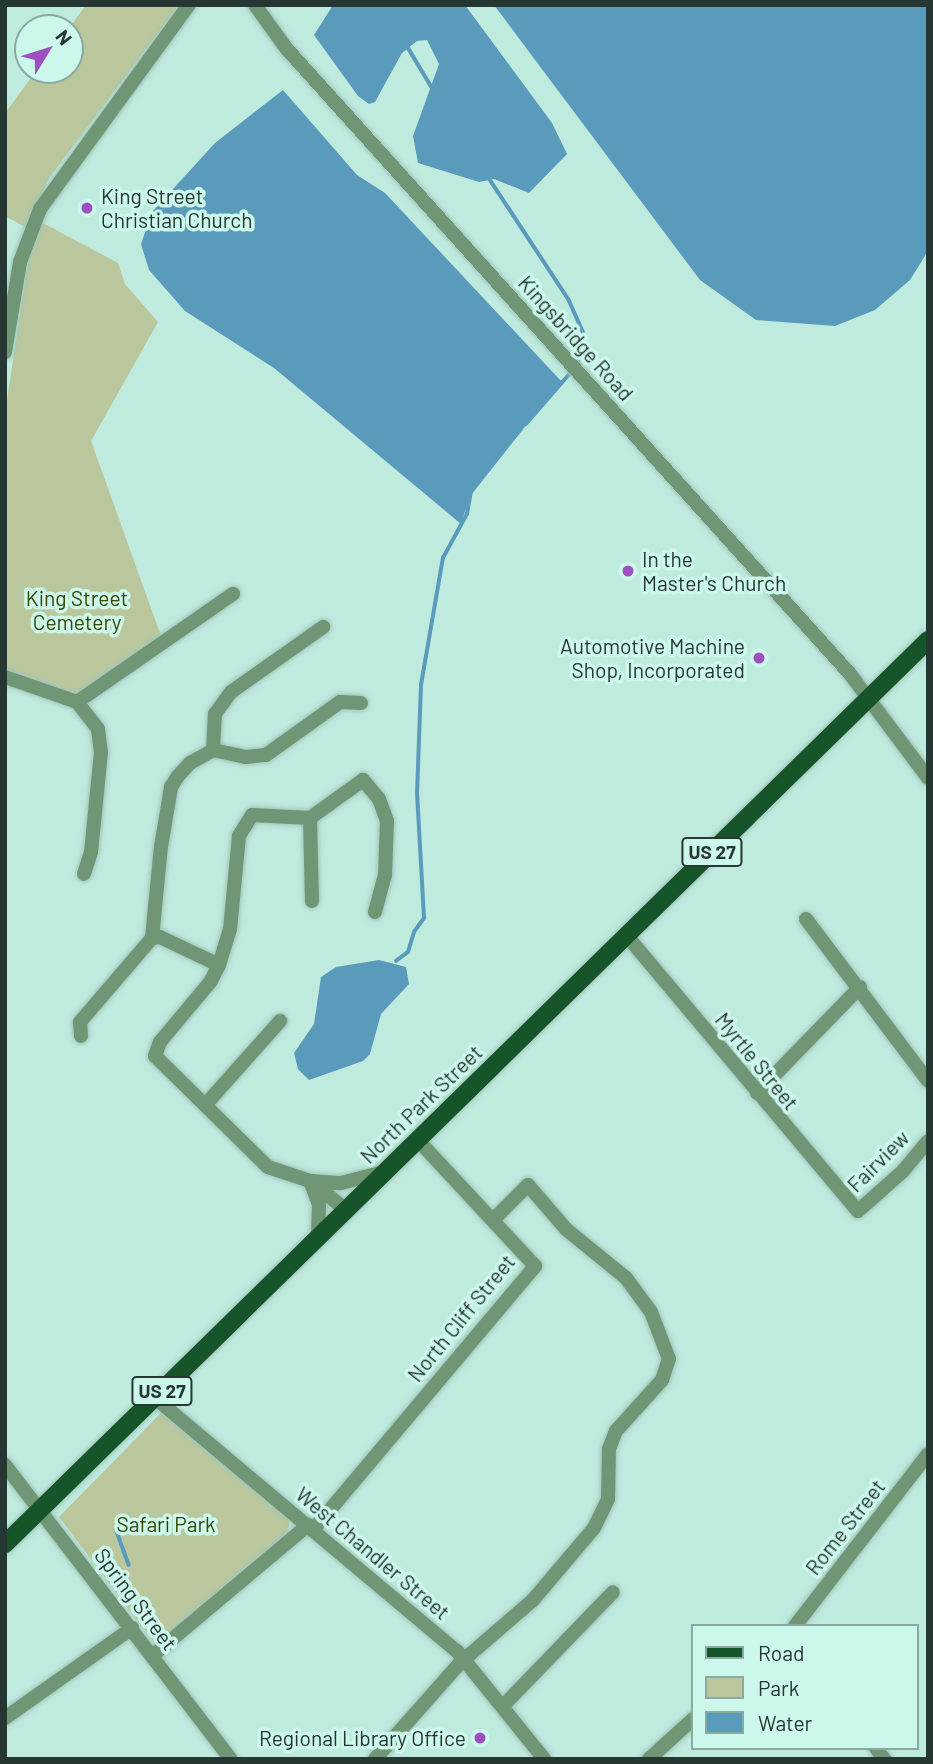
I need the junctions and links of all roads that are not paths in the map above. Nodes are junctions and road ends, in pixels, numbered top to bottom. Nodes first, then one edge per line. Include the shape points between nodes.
1 (189, 5) edge
2 (255, 5) edge
3 (5, 257) edge
4 (20, 262) junction
5 (5, 352) edge
6 (233, 594) dead end
7 (324, 627) dead end
8 (928, 640) edge
9 (5, 677) edge
10 (869, 697) junction
11 (77, 702) junction
12 (361, 703) dead end
13 (213, 750) junction
14 (928, 778) edge
15 (310, 818) junction
16 (83, 874) dead end
17 (312, 901) dead end
18 (375, 912) dead end
19 (806, 919) dead end
20 (627, 936) junction
21 (152, 938) junction
22 (219, 965) junction
23 (860, 987) junction
24 (280, 1021) dead end
25 (81, 1036) dead end
26 (928, 1081) edge
27 (757, 1093) junction
28 (207, 1103) junction
29 (417, 1139) junction
30 (928, 1141) edge
31 (384, 1172) junction
32 (310, 1181) junction
33 (347, 1211) junction
34 (858, 1211) joint
35 (494, 1219) junction
36 (318, 1238) junction
37 (155, 1398) junction
38 (928, 1454) edge
39 (5, 1465) edge
40 (41, 1509) junction
41 (311, 1528) junction
42 (5, 1544) edge
43 (613, 1592) dead end
44 (797, 1624) edge
45 (132, 1628) junction
46 (152, 1656) junction
47 (466, 1660) junction
48 (503, 1706) junction
49 (5, 1718) edge
50 (692, 1720) edge
51 (231, 1759) edge
52 (375, 1759) edge
53 (544, 1759) edge
54 (649, 1759) edge

1 - 4 street via 52,187
2 - 10 street, Kingsbridge Road via 286,48
3 - 4 street
4 - 5 street
6 - 11 street
7 - 13 street via 231,692 215,714
8 - 10 main road, US 27
9 - 11 street
10 - 14 street, Kingsbridge Road
10 - 20 main road, North Park Street / US 27
11 - 16 street via 99,729 101,752 91,852
12 - 13 street via 340,702 266,755 246,757
13 - 21 street via 190,763 171,787
15 - 17 street
15 - 18 street via 363,780 379,799 387,821 385,875
15 - 22 street via 252,815 245,823 237,852 230,929
19 - 23 street
20 - 27 street, Myrtle Street
20 - 29 main road, North Park Street / US 27
21 - 22 street via 160,937
21 - 25 street via 80,1022
22 - 28 street via 160,1042 155,1056 167,1072
23 - 26 street
23 - 27 street
24 - 28 street
27 - 34 street, Myrtle Street
28 - 32 street via 268,1167
29 - 31 main road, North Park Street / US 27
29 - 35 street, North Cliff Street
30 - 34 street, Fairview via 903,1171
31 - 32 street via 341,1183
31 - 33 main road, North Park Street / US 27
32 - 33 street
32 - 36 street via 319,1205
33 - 36 main road, North Park Street / US 27
35 - 41 street, North Cliff Street via 535,1266
35 - 47 street via 528,1185 566,1229 626,1278 651,1312 669,1359 662,1380 616,1431 609,1449 608,1499 594,1528 533,1600
36 - 37 main road, North Park Street / US 27
37 - 40 main road, North Park Street / US 27
37 - 41 street, West Chandler Street
38 - 44 street, Rome Street
39 - 40 street, Spring Street
40 - 42 main road, North Park Street / US 27
40 - 45 street, Spring Street
41 - 46 street, North Cliff Street
41 - 47 street, West Chandler Street
43 - 48 street
45 - 46 street, Spring Street
45 - 49 street
46 - 51 street, Spring Street
47 - 48 street, West Chandler Street
47 - 52 street
48 - 53 street, West Chandler Street
50 - 54 street

